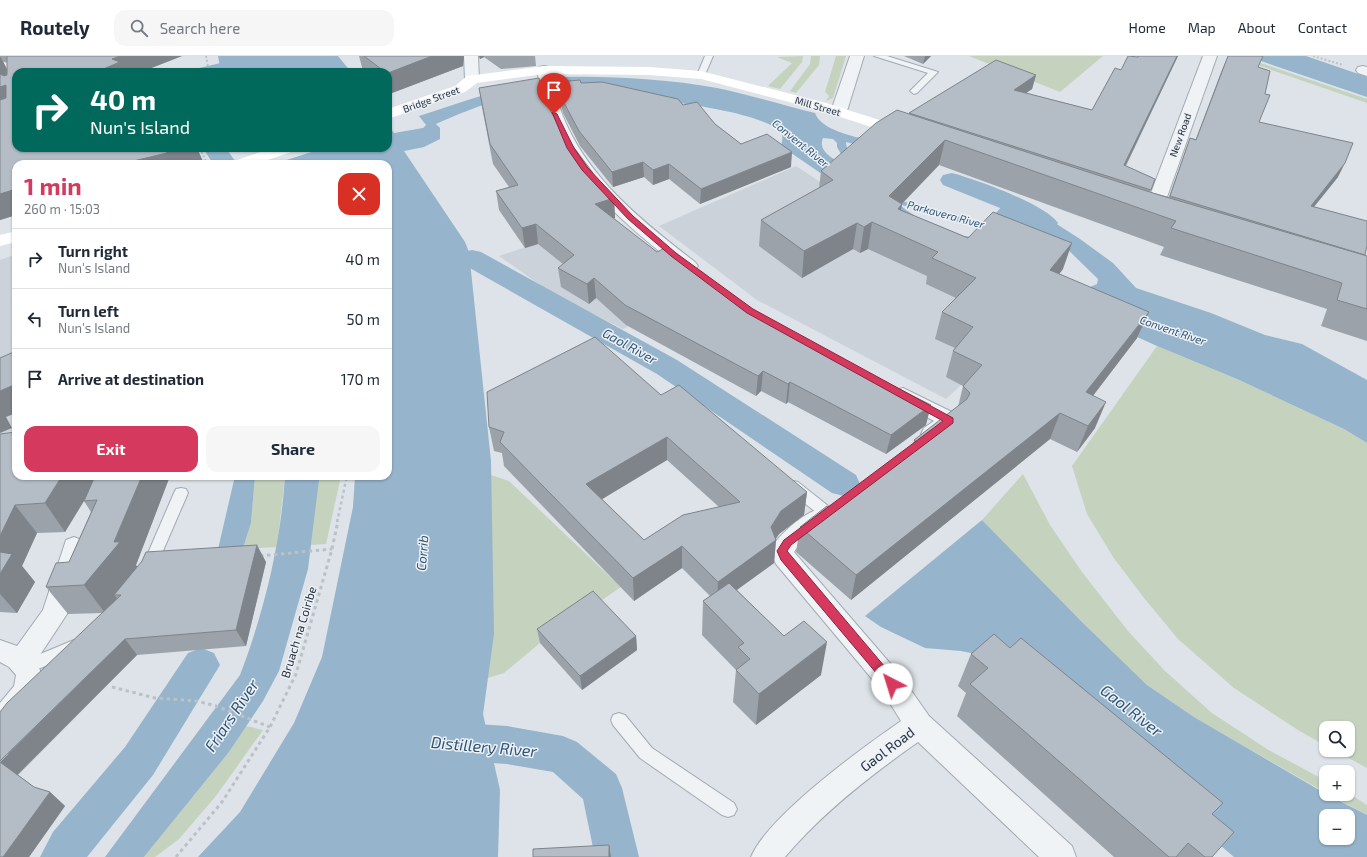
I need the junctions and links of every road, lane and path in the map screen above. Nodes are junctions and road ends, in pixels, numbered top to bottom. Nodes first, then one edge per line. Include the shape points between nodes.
1 (206, 56) edge
2 (471, 56) edge
3 (709, 56) edge
4 (857, 56) edge
5 (878, 56) edge
6 (1210, 56) edge
7 (1313, 56) edge
8 (0, 65) edge
9 (12, 68) edge
10 (208, 68) edge
11 (1365, 71) edge
12 (701, 75) junction
13 (472, 79) junction
14 (547, 82) junction
15 (914, 91) dead end
16 (839, 111) junction
17 (392, 113) edge
18 (919, 138) edge
19 (276, 152) edge
20 (252, 160) edge
21 (1152, 214) edge
22 (12, 237) edge
23 (0, 241) edge
24 (702, 276) edge
25 (888, 386) edge
26 (913, 448) edge
27 (785, 479) edge
28 (346, 480) edge
29 (181, 493) dead end
30 (837, 506) joint
31 (74, 547) edge
32 (332, 549) junction
33 (258, 556) edge
34 (142, 579) edge
35 (85, 640) edge
36 (16, 660) edge
37 (112, 687) dead end
38 (619, 720) dead end
39 (0, 724) edge
40 (919, 725) junction
41 (270, 727) junction
42 (728, 809) dead end
43 (176, 857) edge
44 (766, 857) edge
45 (1062, 857) edge

1 - 10 path
2 - 13 street
3 - 12 lane
4 - 16 street
5 - 15 lane via 934,72
6 - 21 street, New Road
7 - 11 path
8 - 9 street
12 - 14 street, Mill Street via 649,71
12 - 16 street, Mill Street
13 - 14 street, Mill Street
13 - 17 street, Bridge Street via 460,88
14 - 24 street via 554,114 585,168 630,217
16 - 18 street, Mill Street
19 - 20 street
22 - 23 street
25 - 26 street via 950,420
27 - 30 lane
28 - 32 path, Bruach na Coiribe
29 - 34 lane via 147,573
30 - 40 street via 788,542 782,551 784,557 892,684
31 - 36 street via 54,614
32 - 33 path
32 - 41 path, Bruach na Coiribe via 296,674
35 - 36 lane via 80,645
36 - 39 street via 29,675 26,691
37 - 41 path via 155,698 197,701
38 - 42 lane via 646,753
40 - 44 street, Gaol Road via 883,749 811,810 777,842
40 - 45 street, Gaol Road
41 - 43 path, Bruach na Coiribe via 222,802

